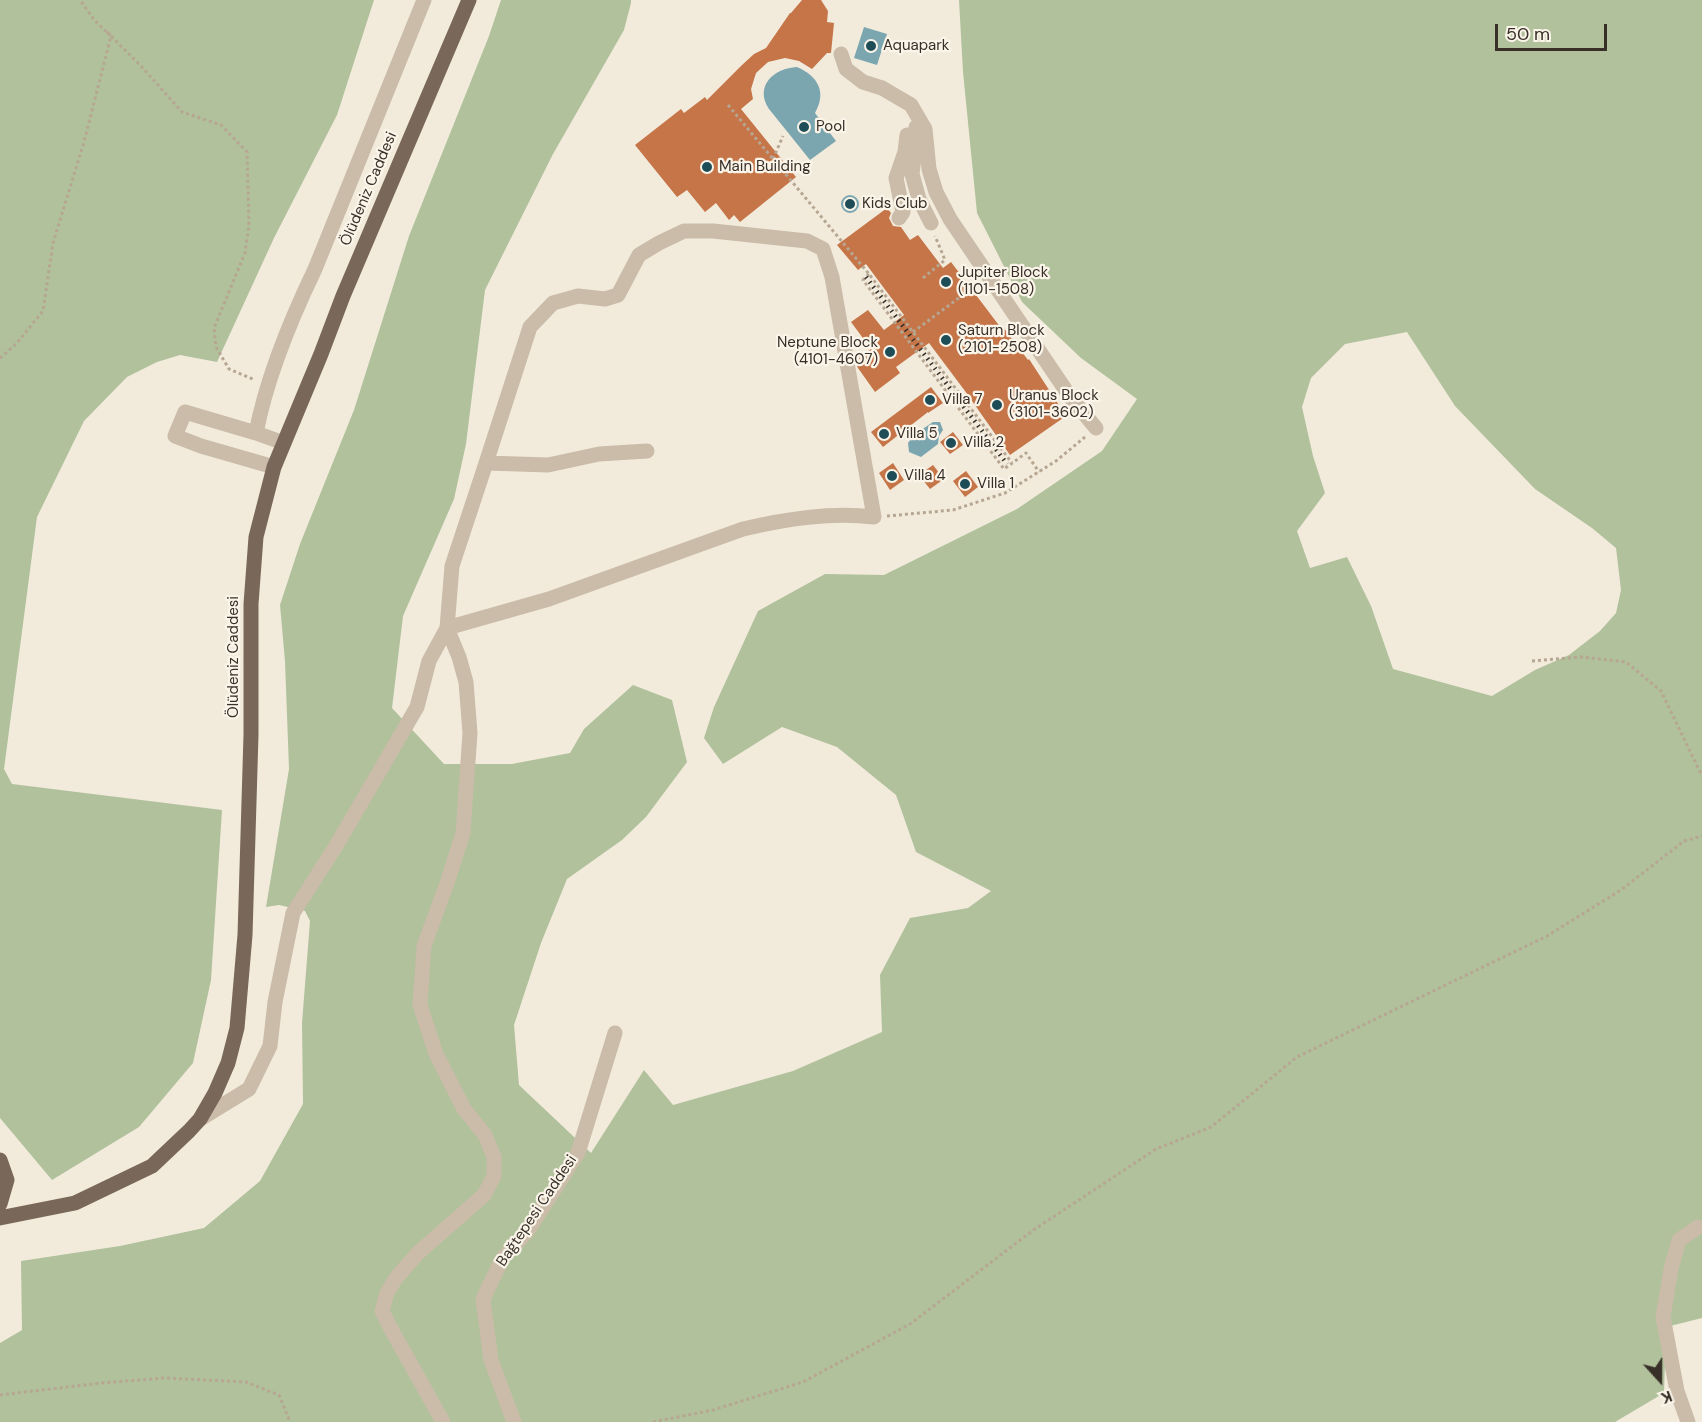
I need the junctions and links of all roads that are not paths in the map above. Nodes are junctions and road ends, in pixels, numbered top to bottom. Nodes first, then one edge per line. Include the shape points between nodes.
1 (424, 0) edge
2 (469, 0) edge
3 (841, 54) dead end
4 (903, 100) junction
5 (899, 218) dead end
6 (931, 223) road end
7 (1096, 428) road end
8 (256, 433) junction
9 (284, 443) junction
10 (647, 451) dead end
11 (486, 463) junction
12 (274, 467) junction
13 (447, 628) junction
14 (615, 1034) dead end
15 (200, 1119) junction
16 (0, 1160) edge
17 (0, 1204) edge
18 (0, 1218) edge
19 (1698, 1227) dead end
20 (443, 1422) edge
21 (514, 1422) edge
22 (1688, 1422) edge

1 - 8 street via 299,302 267,385
2 - 9 main road, Ölüdeniz Caddesi
3 - 4 street via 846,69 863,82
4 - 5 street via 909,121 896,178 903,212
4 - 6 street via 916,124 912,174
4 - 7 street via 911,105 925,129 929,169 950,219 1071,398
8 - 9 street
8 - 12 street via 185,412 176,436
9 - 12 main road, Ölüdeniz Caddesi
10 - 11 street via 599,454 548,465
11 - 13 street via 452,566
11 - 13 street via 530,327 553,303 578,296 605,299 618,295 639,255 684,231 807,241 823,249 832,277 874,517 827,516 743,530 549,599
12 - 15 main road, Ölüdeniz Caddesi via 256,537 251,604 245,935 237,1028 228,1063
13 - 15 street via 429,662 417,707 293,913 270,1046 249,1089
13 - 20 street via 466,682 470,733 467,785 463,833 424,946 420,1005 436,1054 464,1109 485,1135 494,1157 494,1176 484,1195 418,1253 396,1278 382,1311
14 - 21 street, Bağtepesi Caddesi via 578,1153 527,1232 502,1258 483,1299 491,1360
15 - 18 main road, Ölüdeniz Caddesi via 152,1166 113,1186 75,1203
16 - 17 main road via 7,1180
19 - 22 street via 1678,1240 1663,1317 1677,1390

